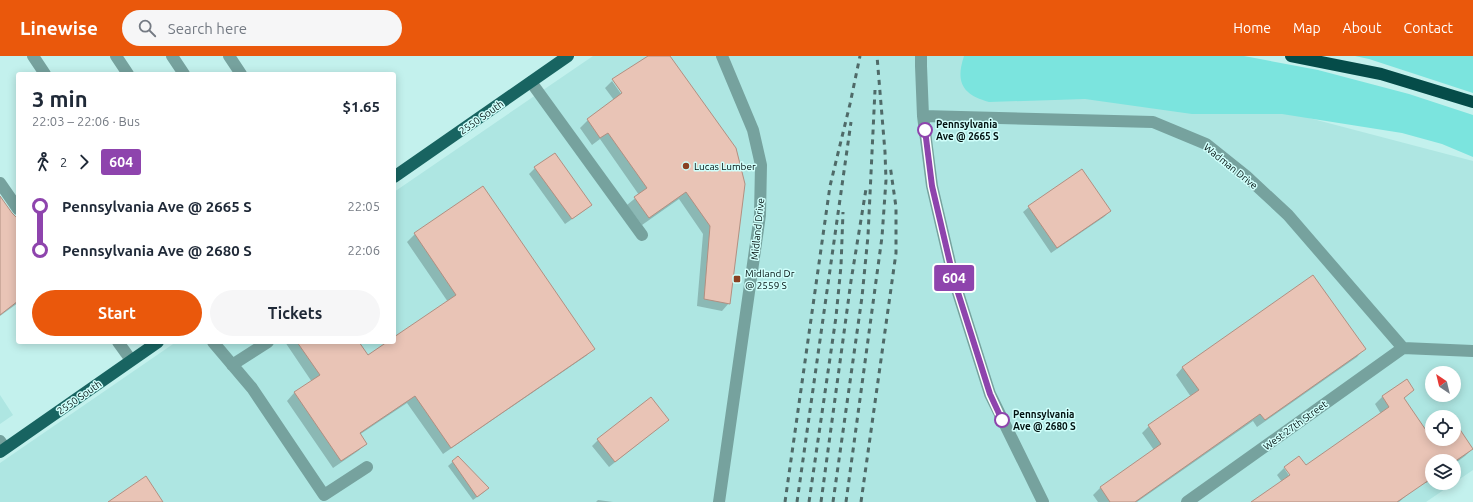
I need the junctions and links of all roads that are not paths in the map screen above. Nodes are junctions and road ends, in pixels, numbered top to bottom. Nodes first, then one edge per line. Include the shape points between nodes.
1 (33, 56) edge
2 (116, 56) edge
3 (172, 56) edge
4 (229, 56) edge
5 (568, 56) edge
6 (722, 56) edge
7 (922, 56) edge
8 (1291, 56) edge
9 (44, 72) edge
10 (127, 72) edge
11 (183, 72) edge
12 (240, 72) edge
13 (531, 82) junction
14 (1473, 102) edge
15 (923, 116) junction
16 (396, 176) edge
17 (0, 184) edge
18 (16, 206) edge
19 (642, 235) dead end
20 (119, 344) edge
21 (155, 344) edge
22 (215, 344) edge
23 (265, 344) edge
24 (1402, 348) junction
25 (1473, 351) edge
26 (131, 360) junction
27 (232, 365) junction
28 (2, 447) edge
29 (367, 467) dead end
30 (719, 502) edge
31 (1042, 502) edge
32 (1187, 502) edge

1 - 9 street
2 - 10 street
3 - 11 street
4 - 12 street
5 - 13 main road, 2550 South
6 - 30 street, Midland Drive via 752,130 761,165 760,216
7 - 15 street
8 - 14 highway via 1381,74
13 - 16 main road, 2550 South
13 - 19 street
15 - 24 street, Wadman Drive via 1153,122 1206,144 1246,176 1288,216
15 - 31 street via 932,186 954,280 990,394
17 - 18 street
20 - 26 street
21 - 26 main road, 2550 South
22 - 27 street
23 - 27 street
24 - 25 street
24 - 32 street, West 27th Street
26 - 28 main road, 2550 South
27 - 29 street via 252,388 324,495

